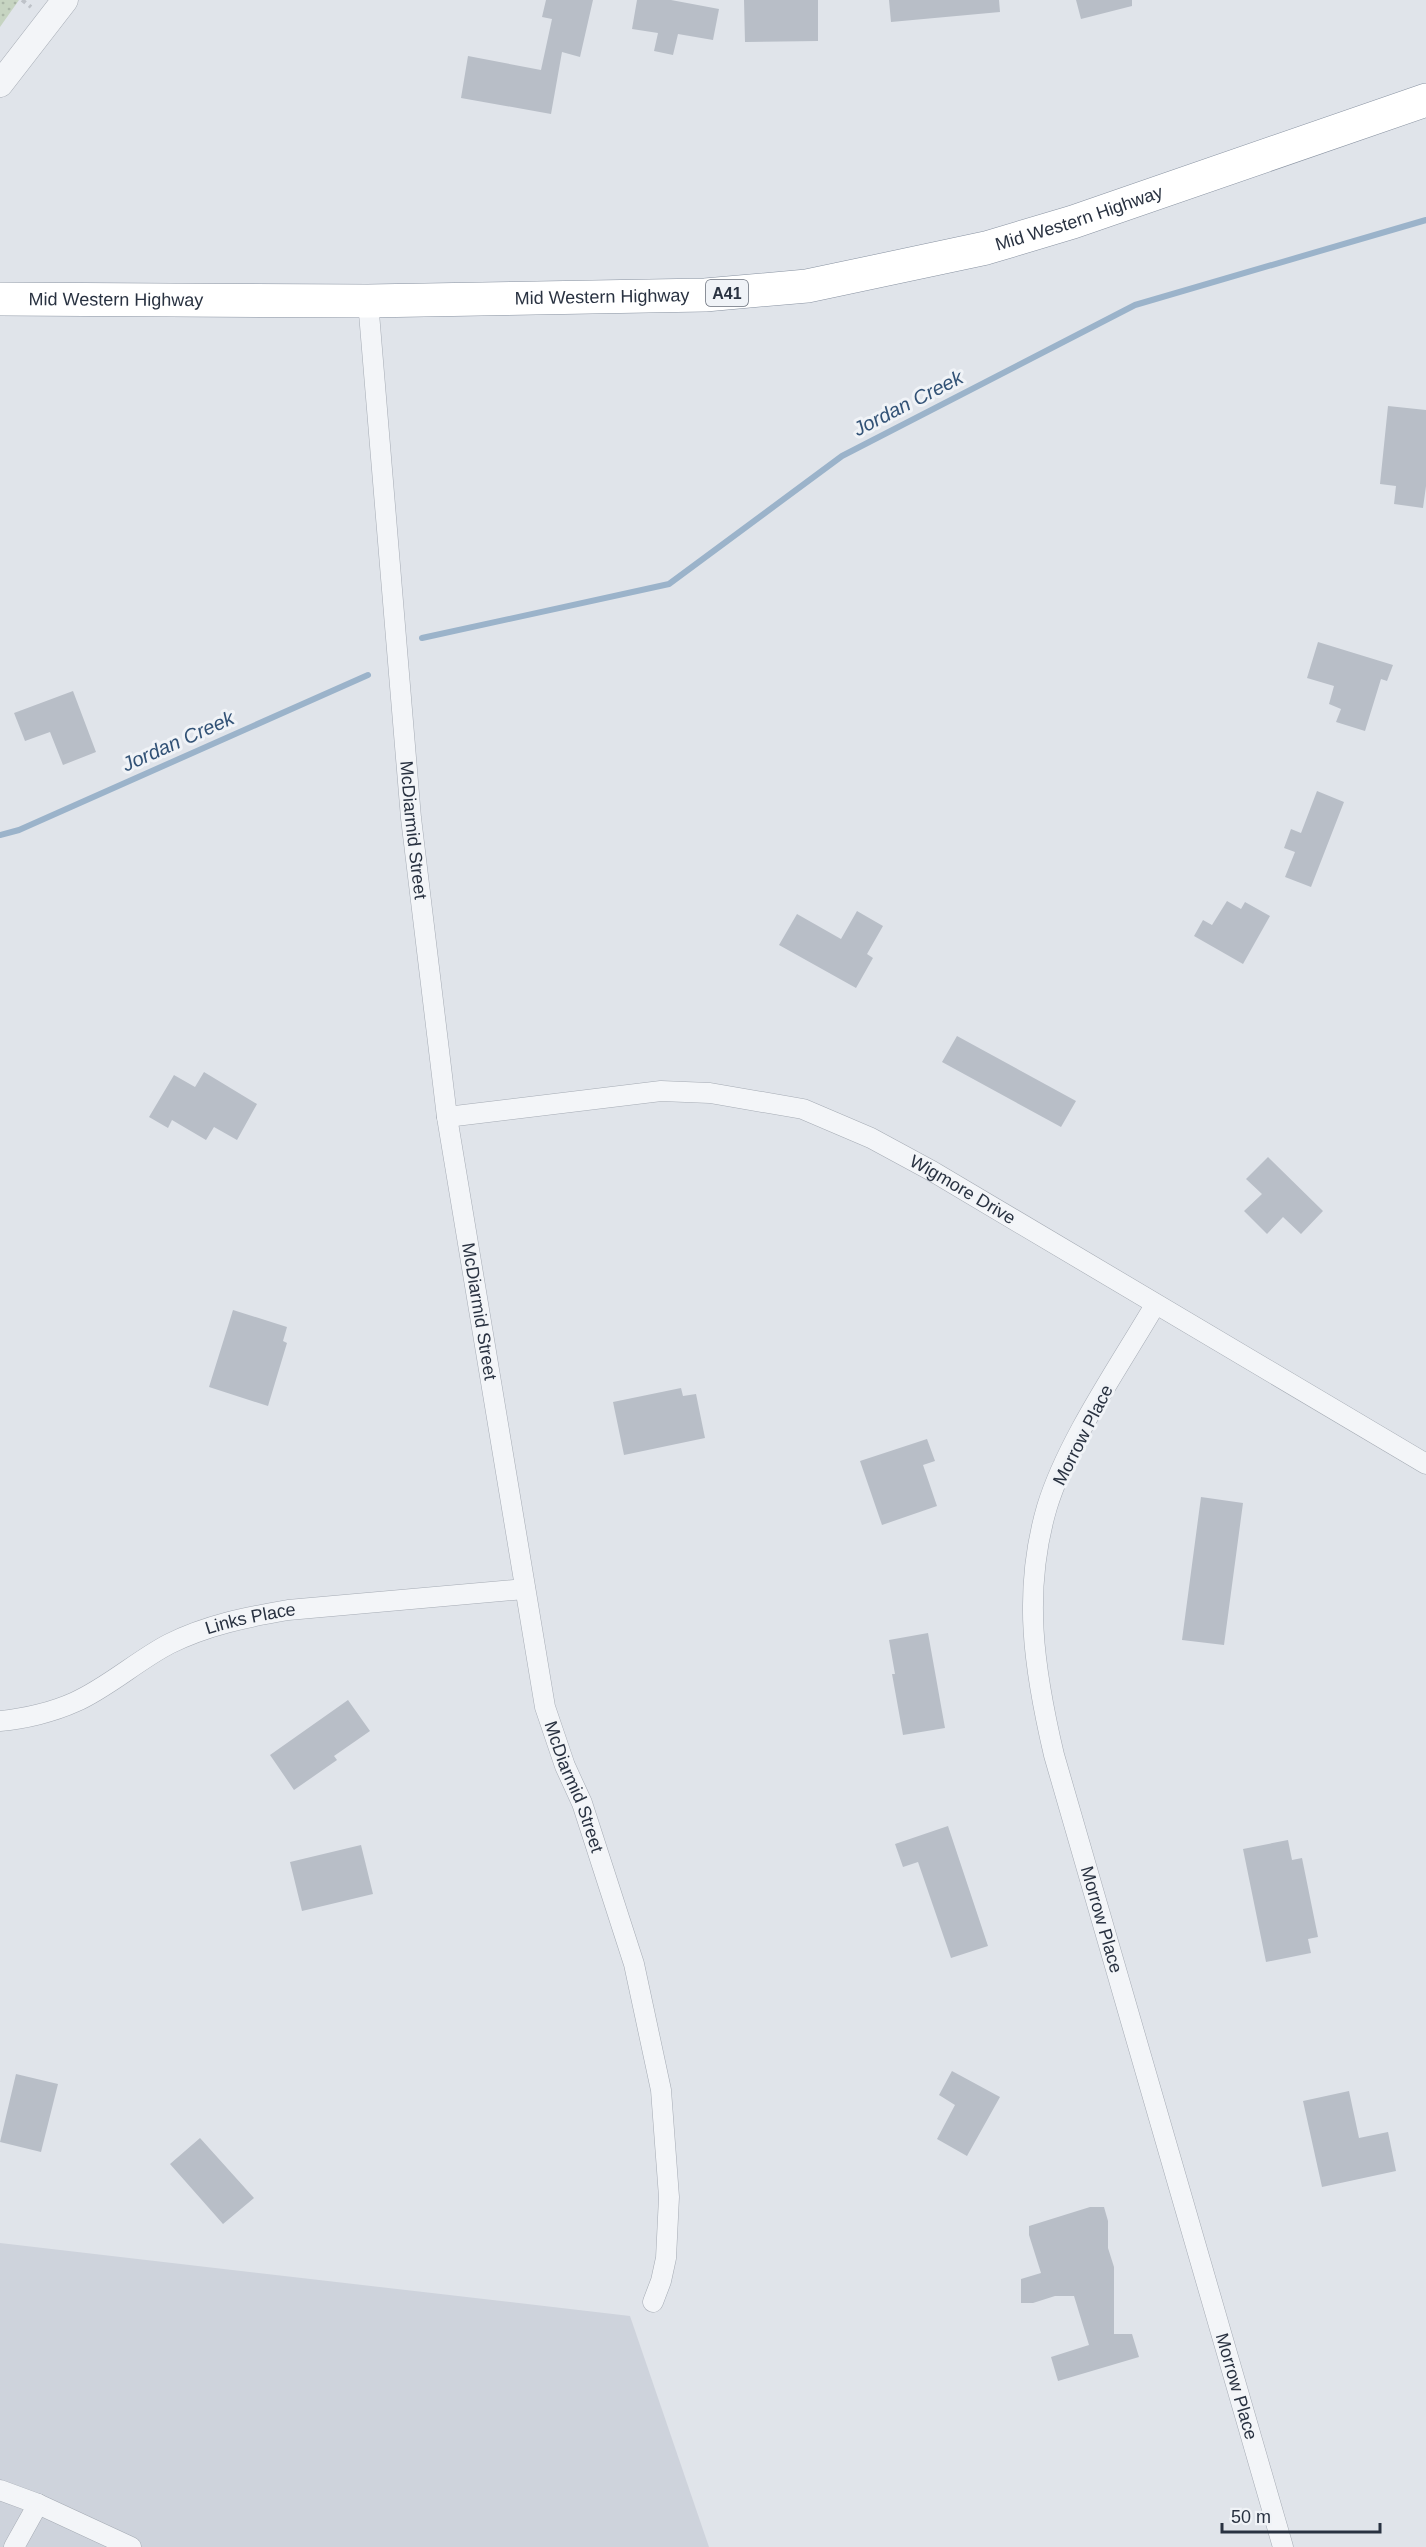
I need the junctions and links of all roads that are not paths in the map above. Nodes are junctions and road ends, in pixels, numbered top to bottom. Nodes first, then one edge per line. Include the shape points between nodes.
1 (65, 0) edge
2 (0, 84) edge
3 (1426, 100) edge
4 (0, 299) edge
5 (368, 301) junction
6 (447, 1117) junction
7 (1155, 1305) junction
8 (1426, 1464) edge
9 (525, 1589) junction
10 (0, 1722) edge
11 (653, 2302) dead end
12 (0, 2490) edge
13 (38, 2504) junction
14 (14, 2547) edge
15 (131, 2547) edge
16 (1283, 2547) edge

1 - 2 street
3 - 5 highway, Mid Western Highway / A41 via 1073,222 986,248 829,282 705,295
4 - 5 highway, Mid Western Highway / A41
5 - 6 street, McDiarmid Street via 411,818
6 - 7 street, Wigmore Drive via 661,1091 710,1093 803,1109 871,1138
6 - 9 street, McDiarmid Street
7 - 8 street, Wigmore Drive
7 - 16 street, Morrow Place via 1089,1417 1048,1506 1033,1585 1034,1649 1054,1755
9 - 10 street, Links Place via 250,1616 170,1644 76,1702
9 - 11 street, McDiarmid Street via 545,1707 582,1803 634,1964 661,2090 669,2197 666,2258
12 - 13 street
13 - 14 street
13 - 15 street

